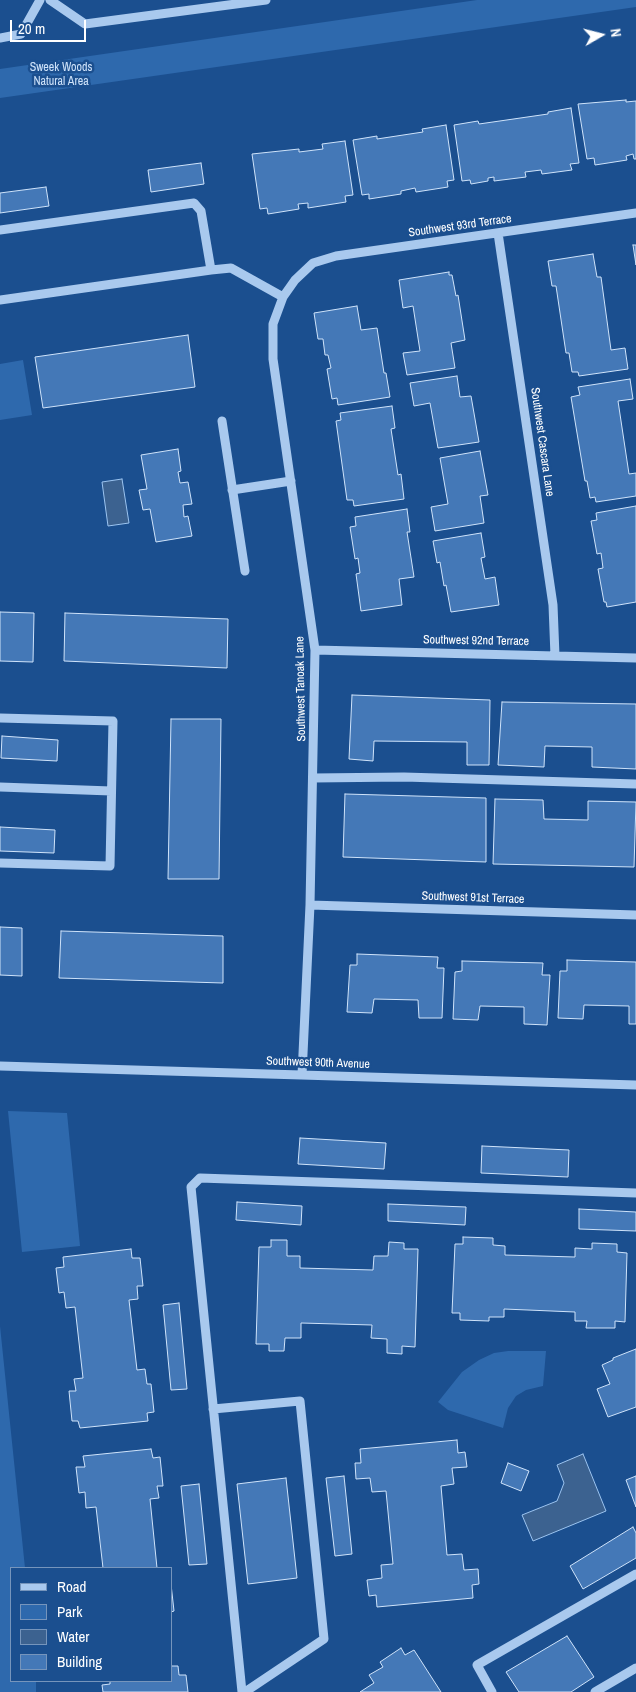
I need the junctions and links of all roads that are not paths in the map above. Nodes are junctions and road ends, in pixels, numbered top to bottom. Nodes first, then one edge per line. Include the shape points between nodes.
1 (40, 0) edge
2 (50, 0) edge
3 (266, 0) edge
4 (0, 38) edge
5 (636, 213) edge
6 (0, 230) edge
7 (498, 233) junction
8 (211, 270) junction
9 (295, 280) joint
10 (282, 297) junction
11 (0, 300) edge
12 (222, 421) dead end
13 (291, 481) junction
14 (232, 490) junction
15 (245, 571) dead end
16 (315, 650) junction
17 (555, 656) junction
18 (636, 658) edge
19 (0, 718) edge
20 (313, 778) junction
21 (636, 784) edge
22 (0, 787) edge
23 (111, 791) junction
24 (0, 863) edge
25 (310, 906) junction
26 (636, 915) edge
27 (0, 1066) edge
28 (302, 1075) junction
29 (636, 1085) edge
30 (636, 1192) edge
31 (213, 1409) junction
32 (636, 1574) edge
33 (636, 1668) edge
34 (242, 1692) edge
35 (246, 1692) edge
36 (492, 1692) edge
37 (596, 1692) edge

1 - 4 street via 21,34
2 - 3 street via 86,24
5 - 7 street, Southwest 93rd Terrace
6 - 8 street via 194,202 201,211
7 - 9 street, Southwest 93rd Terrace via 336,256 313,263
7 - 17 street, Southwest Cascara Lane via 553,605
8 - 10 street via 231,268
8 - 11 street
9 - 10 street, Southwest Tanoak Lane
10 - 13 street, Southwest Tanoak Lane via 273,324 273,359
12 - 14 street
13 - 14 street
13 - 16 street, Southwest Tanoak Lane
14 - 15 street
16 - 17 street, Southwest 92nd Terrace
16 - 20 street, Southwest Tanoak Lane
17 - 18 street, Southwest 92nd Terrace
19 - 23 street via 113,721
20 - 21 street via 404,777
20 - 25 street, Southwest Tanoak Lane
22 - 23 street
23 - 24 street via 110,866
25 - 26 street, Southwest 91st Terrace
25 - 28 street, Southwest Tanoak Lane
27 - 28 street, Southwest 90th Avenue
28 - 29 street, Southwest 90th Avenue
30 - 31 street via 200,1178 191,1187
31 - 34 street
31 - 35 street via 300,1401 324,1639
32 - 36 street via 476,1665
33 - 37 street

